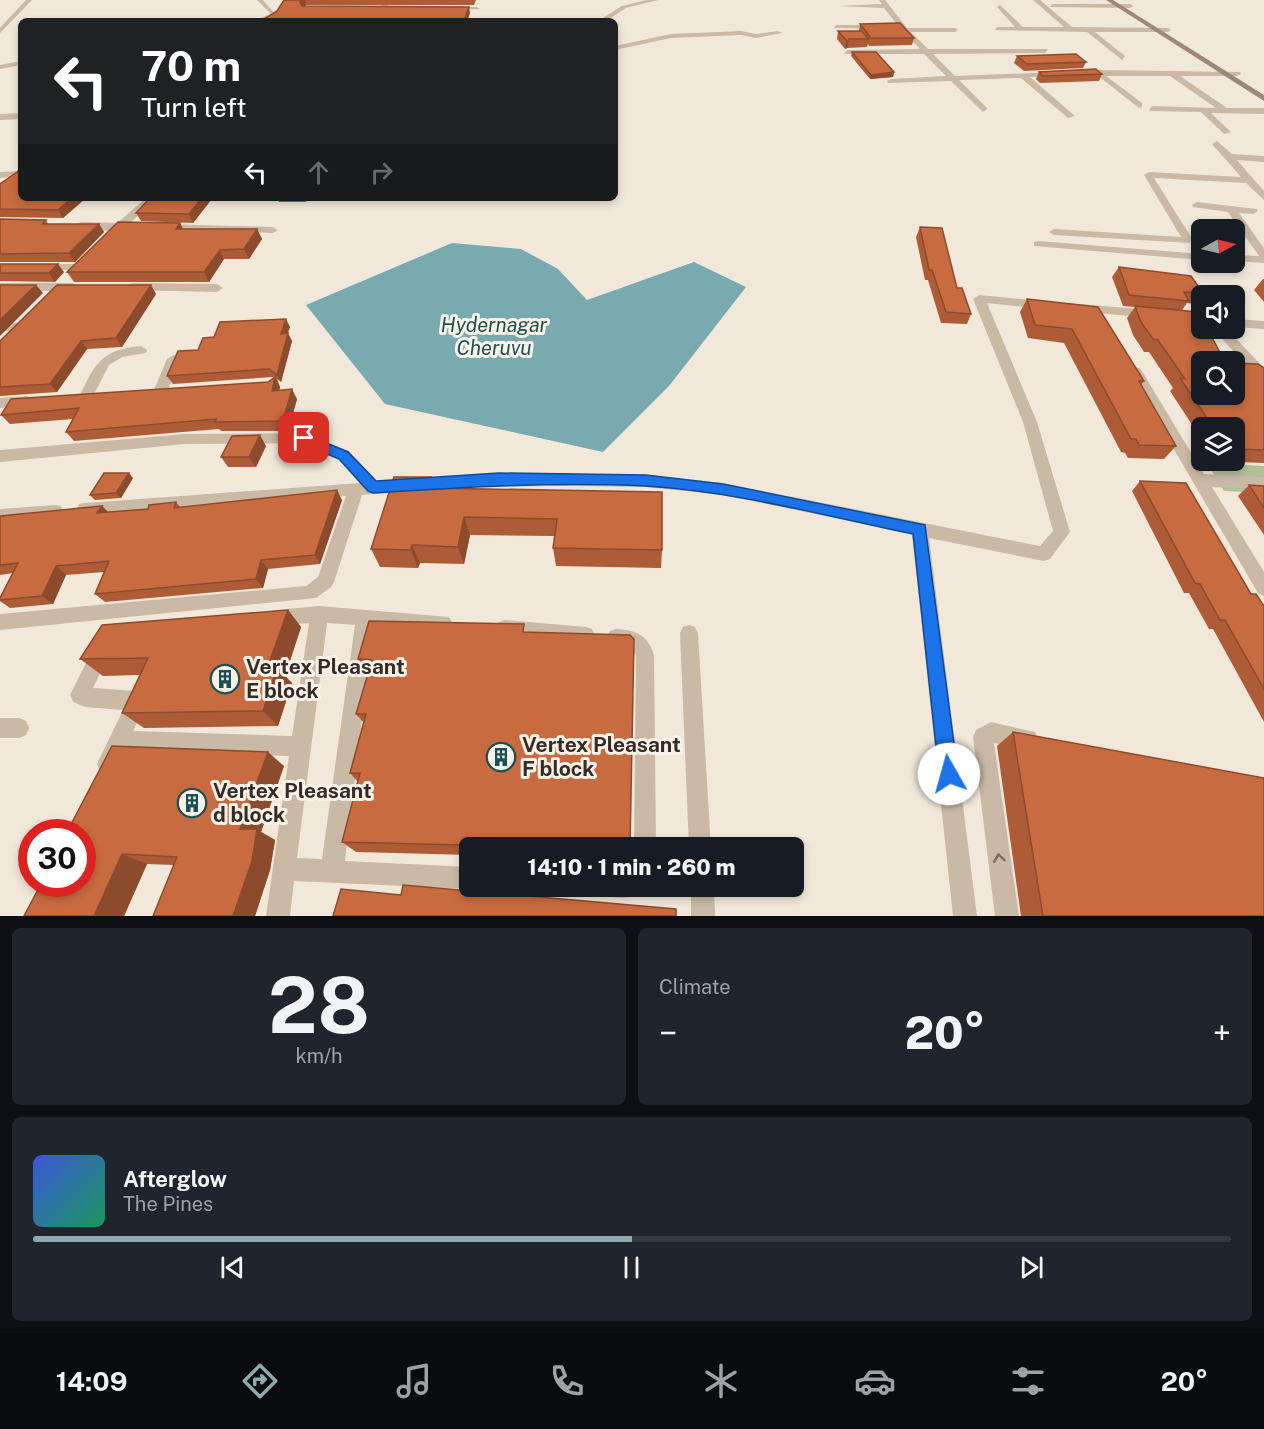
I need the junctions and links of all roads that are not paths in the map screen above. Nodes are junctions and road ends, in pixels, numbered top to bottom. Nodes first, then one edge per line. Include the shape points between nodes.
1 (29, 0) edge
2 (260, 0) edge
3 (389, 0) edge
4 (655, 0) edge
5 (1036, 0) edge
6 (1108, 0) edge
7 (884, 3) edge
8 (1119, 3) edge
9 (841, 6) dead end
10 (1052, 6) dead end
11 (1000, 7) dead end
12 (371, 9) edge
13 (382, 9) junction
14 (392, 9) edge
15 (444, 9) edge
16 (477, 9) dead end
17 (265, 18) edge
18 (376, 18) edge
19 (606, 18) edge
20 (836, 27) dead end
21 (903, 28) junction
22 (1020, 28) junction
23 (1069, 28) junction
24 (997, 29) dead end
25 (1088, 29) junction
26 (955, 30) dead end
27 (1155, 30) junction
28 (1168, 30) junction
29 (0, 31) edge
30 (778, 33) dead end
31 (618, 47) edge
32 (1045, 51) dead end
33 (847, 52) edge
34 (929, 52) junction
35 (1122, 58) dead end
36 (18, 64) edge
37 (0, 67) edge
38 (1097, 72) junction
39 (1169, 72) junction
40 (1223, 74) junction
41 (1238, 74) junction
42 (1022, 75) junction
43 (953, 78) junction
44 (891, 81) dead end
45 (1264, 90) edge
46 (1264, 99) edge
47 (1139, 105) dead end
48 (983, 109) dead end
49 (1153, 109) dead end
50 (1202, 109) junction
51 (1224, 109) junction
52 (1264, 111) edge
53 (18, 116) edge
54 (1071, 116) dead end
55 (2, 118) edge
56 (1227, 132) dead end
57 (1217, 144) dead end
58 (1229, 157) junction
59 (1264, 159) edge
60 (0, 175) edge
61 (17, 178) edge
62 (1249, 180) junction
63 (1264, 197) edge
64 (149, 201) edge
65 (1197, 206) dead end
66 (1231, 209) junction
67 (1253, 211) dead end
68 (72, 225) edge
69 (120, 226) junction
70 (273, 230) dead end
71 (1054, 232) dead end
72 (104, 243) edge
73 (1038, 244) dead end
74 (1191, 255) edge
75 (1245, 258) edge
76 (1264, 258) edge
77 (0, 267) edge
78 (0, 287) edge
79 (59, 287) junction
80 (81, 287) edge
81 (115, 287) edge
82 (217, 288) dead end
83 (42, 303) edge
84 (1166, 316) edge
85 (1245, 324) edge
86 (1264, 325) edge
87 (0, 327) edge
88 (1229, 339) edge
89 (6, 340) edge
90 (141, 350) dead end
91 (174, 359) edge
92 (1134, 371) edge
93 (1263, 372) edge
94 (160, 392) edge
95 (107, 396) edge
96 (43, 400) edge
97 (0, 403) edge
98 (0, 456) edge
99 (1198, 480) junction
100 (1264, 483) edge
101 (365, 488) junction
102 (0, 515) edge
103 (920, 529) junction
104 (1264, 588) edge
105 (319, 615) junction
106 (365, 617) junction
107 (261, 620) edge
108 (0, 622) edge
109 (458, 624) edge
110 (481, 626) edge
111 (689, 633) dead end
112 (113, 635) edge
113 (119, 741) junction
114 (1046, 742) edge
115 (302, 746) junction
116 (99, 782) edge
117 (645, 837) edge
118 (699, 837) edge
119 (284, 869) junction
120 (332, 870) junction
121 (459, 877) edge
122 (702, 897) edge
123 (279, 916) edge
124 (703, 916) edge
125 (965, 916) edge
126 (1007, 916) edge

1 - 29 lane
2 - 17 lane via 275,15
3 - 13 street
4 - 19 street via 624,8
5 - 23 street
6 - 8 main road
7 - 9 street
7 - 21 street
8 - 10 street
8 - 27 main road
8 - 28 main road
11 - 22 street
12 - 13 street
13 - 14 street
13 - 18 street
15 - 16 street
20 - 21 street
21 - 26 street
21 - 34 street
22 - 23 street
22 - 24 street
23 - 25 street
25 - 27 street
25 - 35 street
27 - 28 street
27 - 40 main road
28 - 41 main road
30 - 31 street via 670,36
32 - 34 street
33 - 34 street
34 - 43 street
36 - 37 lane
38 - 39 street
38 - 42 street
38 - 47 street
39 - 40 street
39 - 51 street
40 - 41 street
40 - 46 main road
41 - 45 main road
42 - 43 street
42 - 54 street
43 - 44 street
43 - 48 street
49 - 50 street
50 - 51 street
50 - 56 street
51 - 52 street
53 - 55 street
57 - 58 street
58 - 59 street
58 - 62 street
60 - 61 street
62 - 63 street
62 - 71 street via 1149,175 1186,241
64 - 69 street
65 - 66 street
66 - 67 street
66 - 76 street
68 - 69 street
69 - 70 street
69 - 72 street
73 - 74 street
75 - 76 street
77 - 79 street via 83,263
78 - 79 street
79 - 80 street
79 - 83 street
81 - 82 street
84 - 103 street via 979,299 1030,422 1062,532 1044,554
85 - 86 street
87 - 89 street via 22,323
88 - 93 street
90 - 95 street via 109,357 81,398
91 - 94 street
92 - 99 street
96 - 97 street
98 - 101 street via 185,439 304,438 344,455
99 - 100 street
99 - 104 street
101 - 102 street
101 - 103 street via 499,479 646,481 723,489
101 - 108 street via 325,582 310,593
103 - 125 street
105 - 106 street
105 - 107 street
105 - 115 street
106 - 109 street
106 - 120 street
110 - 117 street via 632,638 643,647
111 - 118 street
112 - 113 street via 80,695 135,701
113 - 115 street
113 - 116 street
126 -> 114 street via 983,738 991,732
115 - 119 street
119 - 120 street
119 - 123 street
120 - 121 street
122 - 124 street

